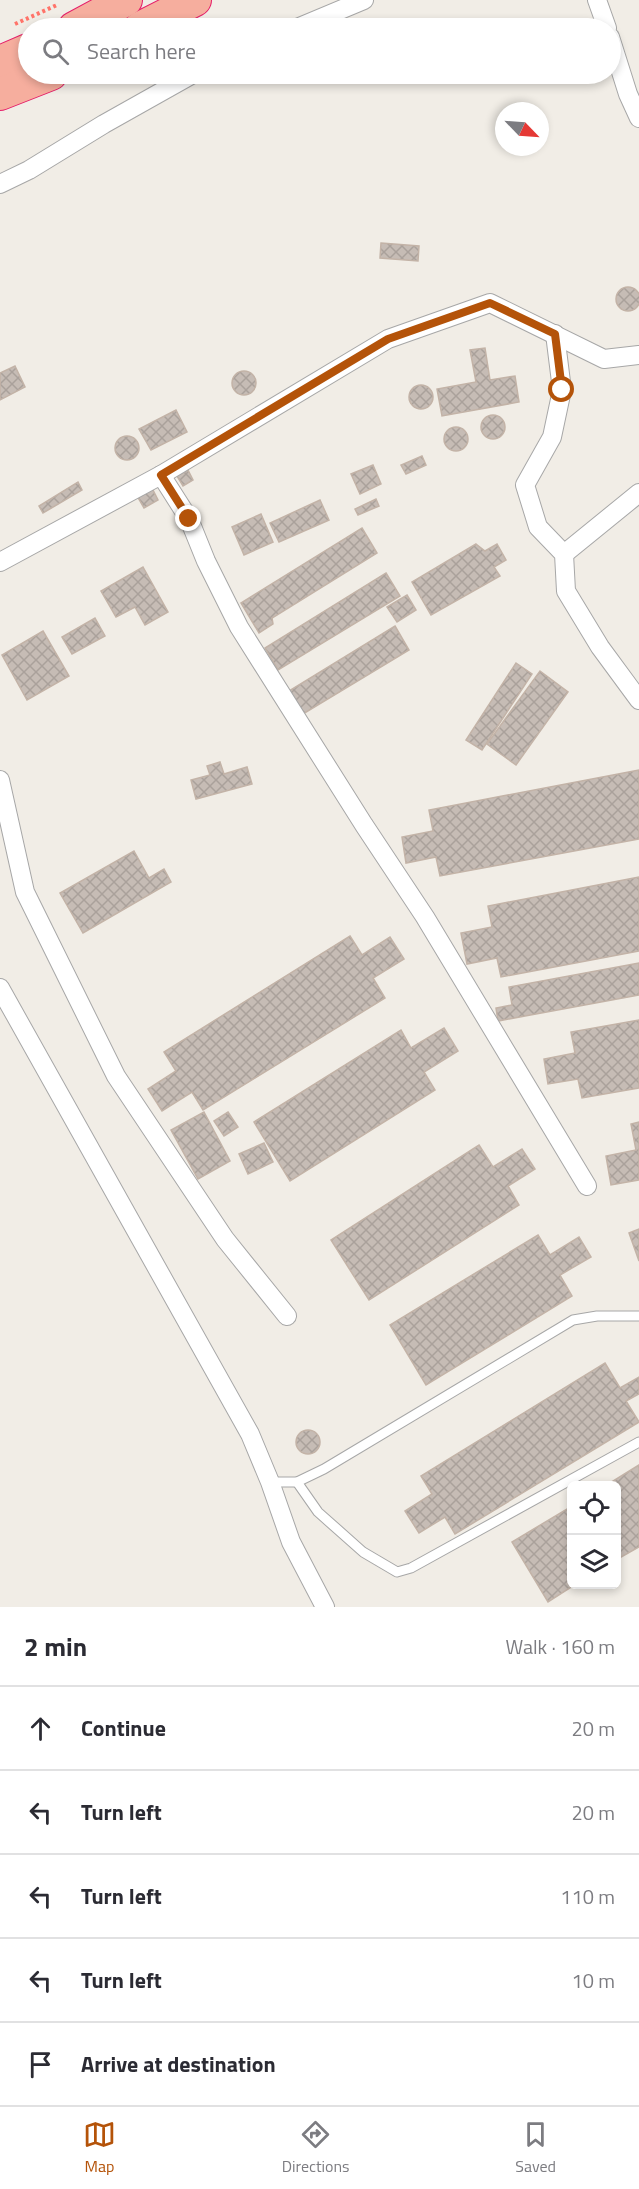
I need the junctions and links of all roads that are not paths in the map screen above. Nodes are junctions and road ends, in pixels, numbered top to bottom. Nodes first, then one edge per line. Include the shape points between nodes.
1 (126, 0) edge
2 (195, 0) edge
3 (364, 0) edge
4 (597, 0) edge
5 (66, 16) edge
6 (160, 18) edge
7 (321, 18) edge
8 (604, 18) edge
9 (18, 39) edge
10 (0, 62) edge
11 (621, 72) edge
12 (26, 84) edge
13 (174, 84) edge
14 (0, 94) edge
15 (639, 118) edge
16 (0, 184) edge
17 (555, 334) junction
18 (639, 356) edge
19 (161, 475) junction
20 (639, 493) edge
21 (564, 554) junction
22 (0, 562) edge
23 (639, 700) edge
24 (0, 780) edge
25 (0, 988) edge
26 (586, 1186) dead end
27 (287, 1316) dead end
28 (639, 1316) edge
29 (639, 1442) edge
30 (270, 1482) junction
31 (297, 1482) junction
32 (325, 1607) edge

1 - 5 highway
2 - 6 highway
3 - 7 street
4 - 8 street
9 - 10 highway
11 - 15 street
12 - 14 highway
13 - 16 street
17 - 18 street via 604,359
17 - 19 street via 490,303 449,317 388,339
17 - 21 street via 562,390 552,437 525,485 538,527
19 - 22 street
19 - 26 street via 189,519 239,627 425,917
20 - 21 street
21 - 23 street via 566,591
24 - 27 street via 26,892 116,1076 225,1239
25 - 30 street via 244,1424
28 - 31 lane via 573,1320
29 - 31 lane via 411,1568 397,1572 363,1552 318,1512
30 - 31 lane
30 - 32 street via 291,1542

